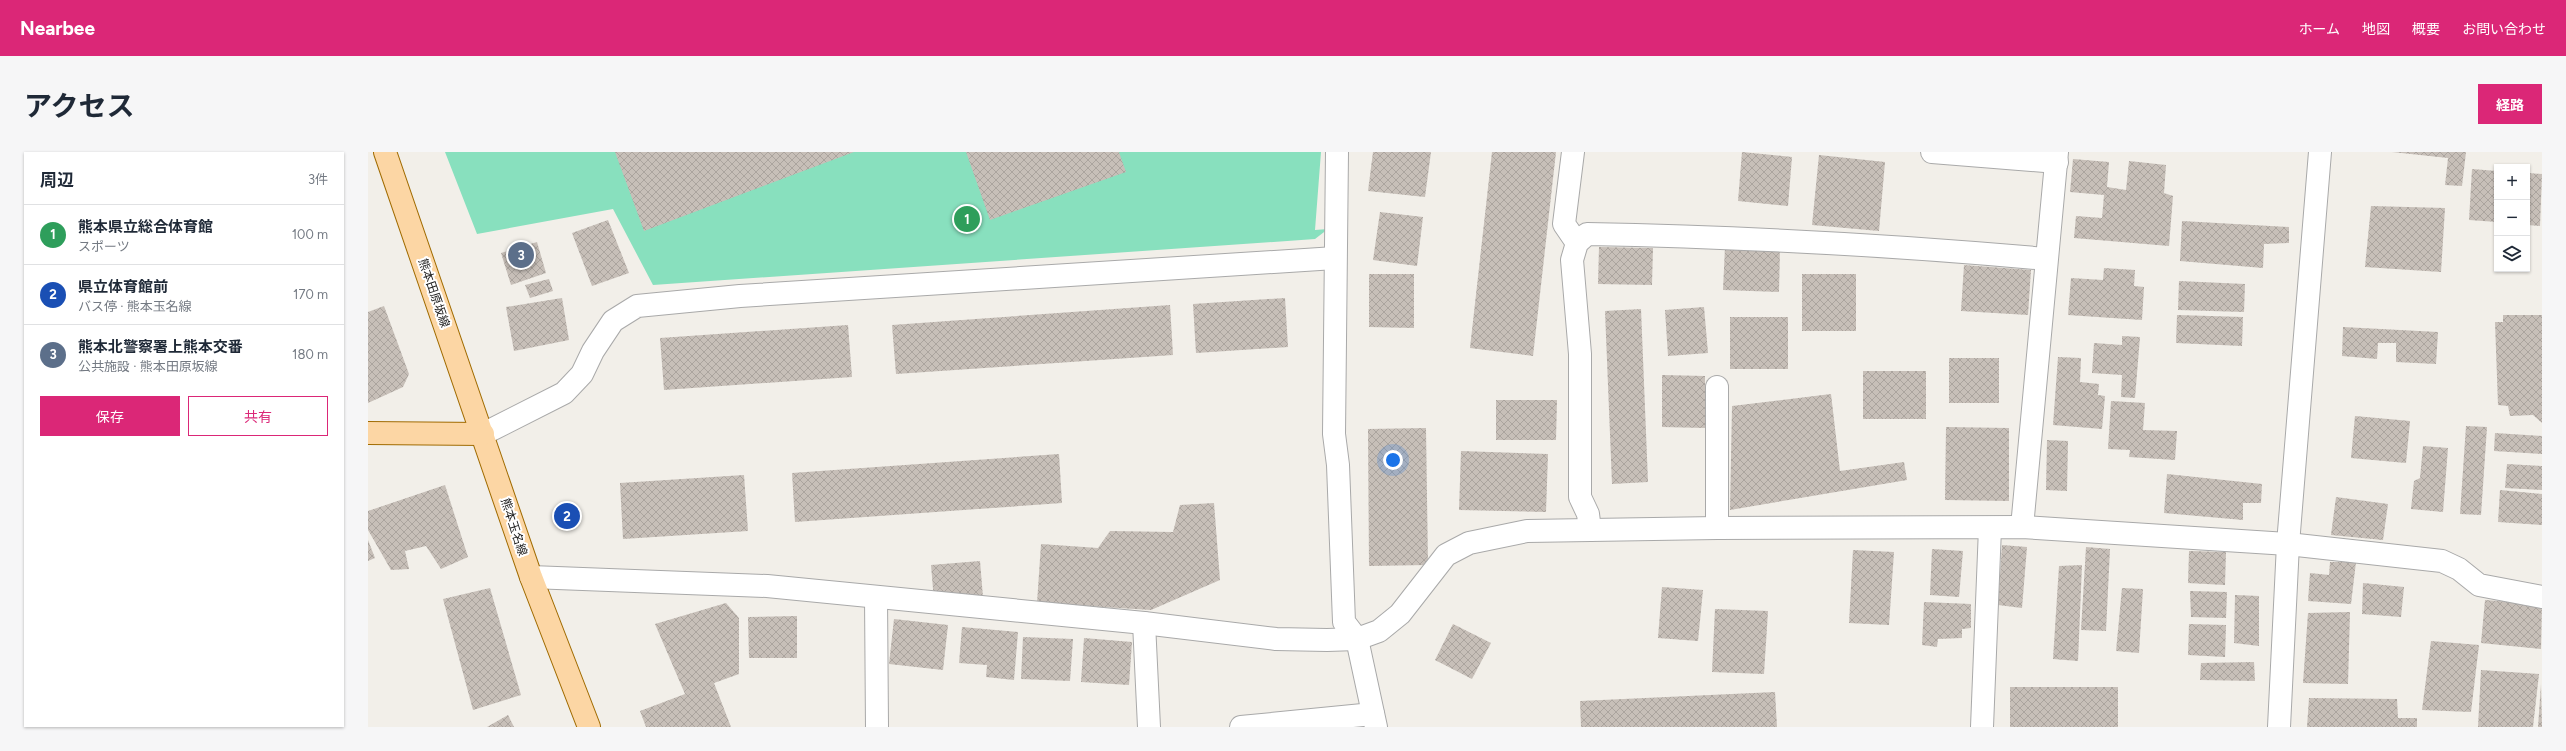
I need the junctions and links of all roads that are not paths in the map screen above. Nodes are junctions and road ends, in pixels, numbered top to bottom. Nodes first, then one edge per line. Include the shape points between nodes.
1 (385, 152) edge
2 (1338, 152) edge
3 (1573, 152) edge
4 (1932, 152) edge
5 (2320, 152) edge
6 (2057, 157) edge
7 (1577, 243) junction
8 (1335, 258) junction
9 (2046, 259) junction
10 (1717, 387) dead end
11 (368, 433) edge
12 (483, 434) junction
13 (2022, 527) junction
14 (1717, 528) junction
15 (1990, 528) junction
16 (1590, 530) junction
17 (2288, 544) junction
18 (531, 577) junction
19 (2542, 596) edge
20 (876, 597) junction
21 (1144, 623) junction
22 (1357, 639) junction
23 (1375, 720) edge
24 (589, 727) edge
25 (877, 727) edge
26 (1149, 727) edge
27 (1247, 727) edge
28 (1982, 727) edge
29 (2279, 727) edge

1 - 12 main road, 熊本田原坂線
2 - 8 street
3 - 7 street via 1564,224
4 - 6 street
5 - 17 street
6 - 9 street
7 - 9 street via 1587,234 1657,234 1868,244
7 - 16 street via 1572,260 1580,354 1580,497 1588,514
8 - 12 street via 740,296 637,306 613,321 593,351 582,374 564,393
8 - 22 street via 1334,434 1338,465 1344,622
9 - 13 street
10 - 14 street
11 - 12 main road
12 - 18 main road, 熊本玉名線
13 - 15 street
13 - 17 street
14 - 15 street
14 - 16 street
15 - 28 street
16 - 22 street via 1527,532 1469,542 1446,555 1400,614 1379,631
17 - 19 street via 2442,561 2459,569 2479,585
17 - 29 street
18 - 20 street via 767,586
18 - 24 main road, 熊本玉名線
20 - 21 street
20 - 25 street
21 - 22 street via 1276,639
21 - 26 street
22 - 23 street
23 - 27 street

